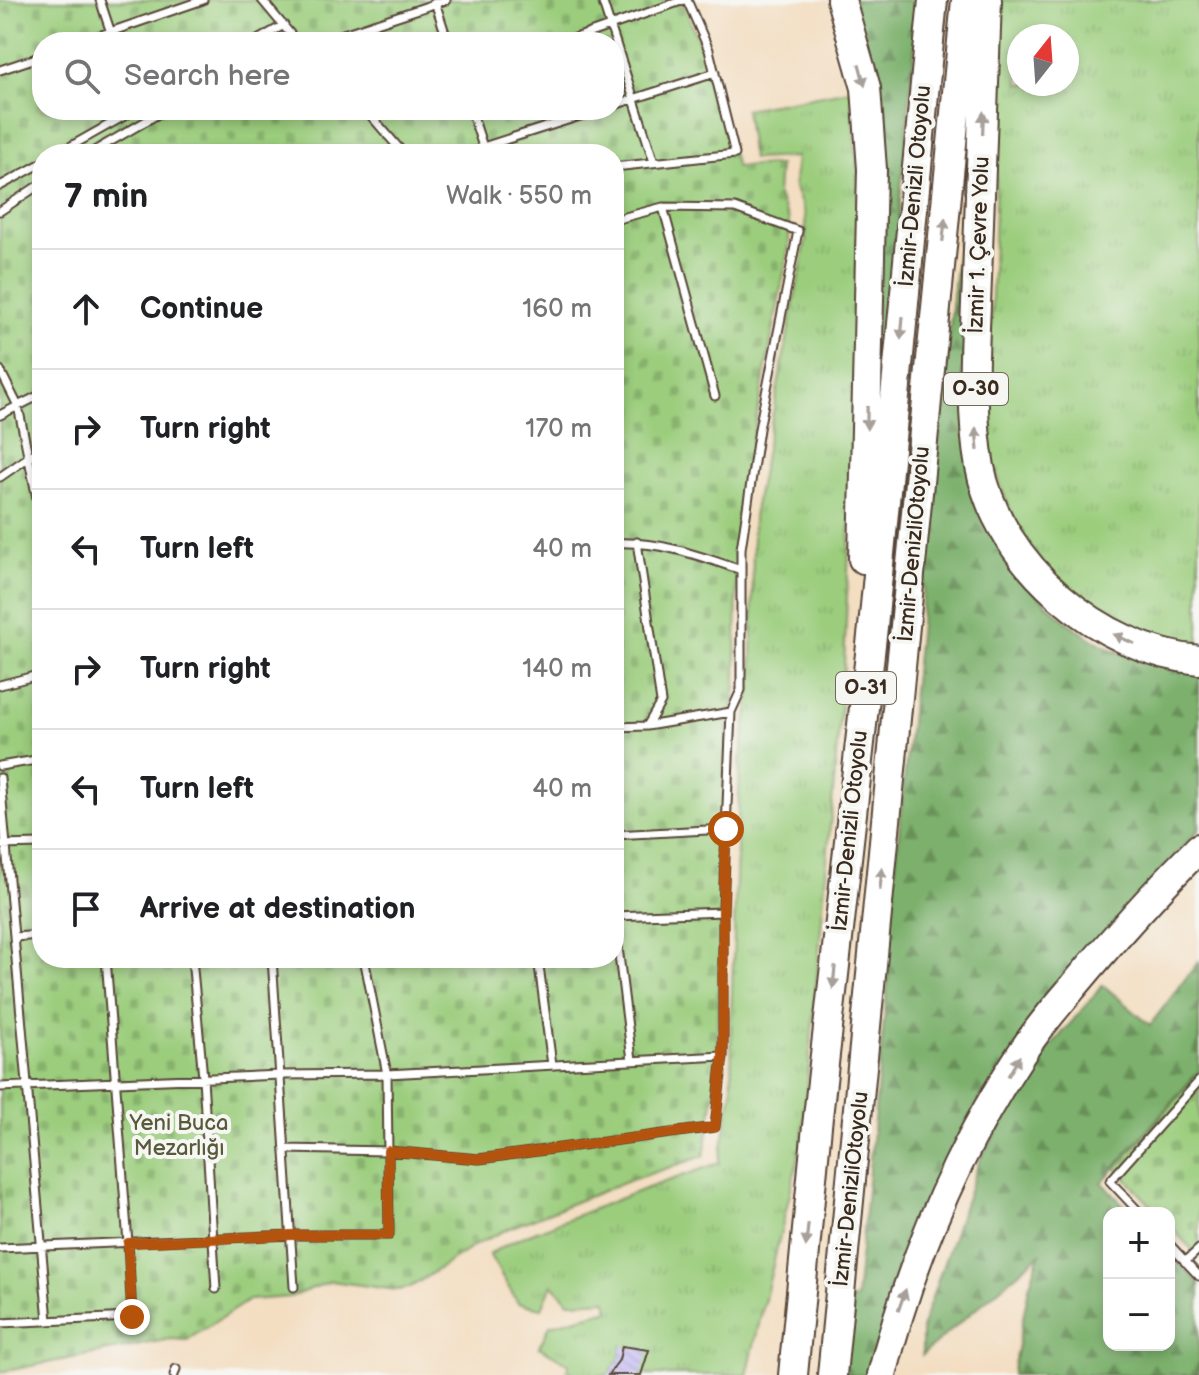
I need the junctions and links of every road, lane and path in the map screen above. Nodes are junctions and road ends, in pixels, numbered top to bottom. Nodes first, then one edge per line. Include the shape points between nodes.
1 (100, 0) edge
2 (203, 0) edge
3 (262, 0) edge
4 (446, 0) edge
5 (602, 0) edge
6 (686, 0) edge
7 (841, 0) edge
8 (933, 0) edge
9 (966, 0) edge
10 (987, 0) edge
11 (435, 2) edge
12 (284, 25) junction
13 (611, 26) junction
14 (109, 32) joint
15 (272, 32) edge
16 (289, 32) edge
17 (348, 32) edge
18 (445, 32) edge
19 (593, 32) edge
20 (613, 32) edge
21 (32, 59) edge
22 (624, 63) edge
23 (0, 70) edge
24 (715, 73) junction
25 (636, 98) junction
26 (624, 102) edge
27 (117, 120) edge
28 (148, 120) edge
29 (376, 120) edge
30 (474, 120) edge
31 (568, 120) edge
32 (75, 144) edge
33 (106, 144) edge
34 (396, 144) edge
35 (482, 144) edge
36 (492, 144) edge
37 (654, 162) junction
38 (624, 166) edge
39 (32, 168) edge
40 (0, 186) edge
41 (32, 190) edge
42 (663, 207) junction
43 (0, 211) edge
44 (624, 217) edge
45 (0, 370) edge
46 (715, 396) dead end
47 (32, 399) edge
48 (18, 406) junction
49 (0, 415) edge
50 (32, 455) edge
51 (29, 457) junction
52 (32, 472) edge
53 (0, 477) edge
54 (637, 542) junction
55 (624, 543) edge
56 (741, 570) junction
57 (1199, 660) edge
58 (32, 677) edge
59 (0, 685) edge
60 (731, 712) junction
61 (647, 726) junction
62 (624, 727) edge
63 (32, 761) edge
64 (0, 766) edge
65 (0, 778) edge
66 (855, 794) junction
67 (726, 829) junction
68 (624, 834) edge
69 (32, 844) edge
70 (3, 845) edge
71 (1199, 848) edge
72 (723, 912) junction
73 (624, 915) edge
74 (32, 936) edge
75 (14, 937) junction
76 (107, 968) edge
77 (193, 968) edge
78 (273, 968) edge
79 (366, 968) edge
80 (539, 968) edge
81 (621, 968) edge
82 (723, 1056) junction
83 (632, 1060) junction
84 (552, 1065) junction
85 (387, 1074) junction
86 (280, 1075) junction
87 (203, 1078) junction
88 (1199, 1081) edge
89 (116, 1082) junction
90 (27, 1086) junction
91 (0, 1087) edge
92 (285, 1149) junction
93 (388, 1151) junction
94 (1134, 1207) edge
95 (291, 1235) junction
96 (213, 1239) junction
97 (128, 1243) junction
98 (42, 1246) junction
99 (0, 1248) edge
100 (1199, 1249) edge
101 (1175, 1251) edge
102 (1185, 1262) junction
103 (1199, 1276) edge
104 (294, 1287) dead end
105 (216, 1289) dead end
106 (48, 1321) junction
107 (0, 1323) edge
108 (793, 1375) edge
109 (832, 1375) edge
110 (882, 1375) edge

1 - 14 lane
2 - 14 lane
3 - 12 lane
4 - 11 lane
5 - 13 lane
6 - 13 lane
6 - 24 lane
7 -> 66 highway via 866,88 872,169 865,493 852,696
8 -> 66 highway, İzmir-Denizli Otoyolu / O-31
109 -> 9 highway, İzmir-DenizliOtoyolu / O-31
57 -> 10 highway, İzmir 1. Çevre Yolu / O-30 via 1119,637 1064,600 1020,555 997,515 981,470 976,318
11 - 17 lane
11 - 18 lane
12 - 15 lane
12 - 16 lane
13 - 19 lane
13 - 20 lane
21 - 23 lane
22 - 25 lane
24 - 25 lane
24 - 37 lane via 735,154
25 - 26 lane
25 - 37 lane
27 - 32 lane
28 - 33 lane
29 - 34 lane
30 - 35 lane
31 - 36 lane
37 - 38 lane
39 - 40 lane
41 - 43 lane
42 - 44 lane
42 - 46 lane
42 - 56 lane via 735,208 798,231 759,429
45 - 48 lane
47 - 48 lane
48 - 49 lane
48 - 51 lane
50 - 51 lane
51 - 52 lane
51 - 53 lane
54 - 55 lane
54 - 56 lane via 684,550
54 - 61 lane via 661,702
56 - 60 lane via 741,690
58 - 59 lane
60 - 61 lane
60 - 67 lane
61 - 62 lane
63 - 64 lane
65 - 70 lane
66 -> 108 highway, İzmir-Denizli Otoyolu / O-31
67 - 68 lane
67 - 72 lane
69 - 70 lane
70 - 75 lane
110 -> 71 highway via 925,1233 971,1135 1021,1052 1055,1008
72 - 73 lane
72 - 82 lane
74 - 75 lane
75 - 90 lane
76 - 89 lane
77 - 87 lane
78 - 86 lane
79 - 85 lane
80 - 84 lane
81 - 83 lane
82 - 83 lane
82 - 93 lane via 715,1127 479,1159
83 - 84 lane
84 - 85 lane
85 - 86 lane
85 - 93 lane
86 - 87 lane
86 - 92 lane
87 - 89 lane
87 - 96 lane
88 - 94 lane via 1110,1181
89 - 90 lane
89 - 97 lane
90 - 91 lane
90 - 98 lane
92 - 93 lane
92 - 95 lane
93 - 95 lane via 389,1235
95 - 96 lane
95 - 104 lane
96 - 97 lane
96 - 105 lane
97 - 98 lane
97 - 106 lane via 132,1317
98 - 99 lane
98 - 106 lane
100 - 102 lane
101 - 102 lane
102 - 103 lane
106 - 107 lane

